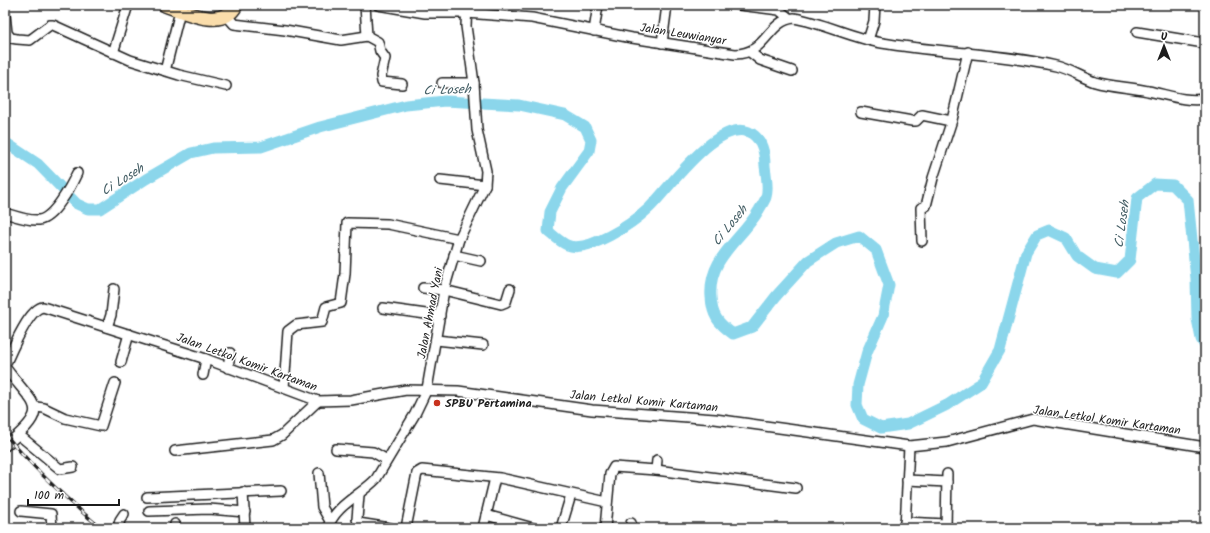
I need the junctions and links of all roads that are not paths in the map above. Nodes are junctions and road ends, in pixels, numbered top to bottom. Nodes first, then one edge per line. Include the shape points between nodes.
1 (128, 5) edge
2 (165, 5) edge
3 (236, 5) edge
4 (365, 5) edge
5 (378, 5) edge
6 (598, 5) edge
7 (667, 5) edge
8 (739, 5) edge
9 (875, 5) edge
10 (181, 8) edge
11 (467, 9) edge
12 (5, 15) edge
13 (227, 16) junction
14 (788, 18) junction
15 (594, 31) junction
16 (1138, 32) dead end
17 (367, 36) junction
18 (868, 40) junction
19 (662, 43) junction
20 (1205, 45) edge
21 (750, 52) junction
22 (968, 52) junction
23 (113, 53) junction
24 (165, 71) junction
25 (792, 71) dead end
26 (442, 83) dead end
27 (474, 83) junction
28 (402, 84) dead end
29 (226, 86) dead end
30 (1205, 99) edge
31 (861, 112) dead end
32 (951, 121) junction
33 (77, 173) dead end
34 (440, 180) dead end
35 (485, 185) junction
36 (5, 213) edge
37 (459, 239) junction
38 (922, 241) dead end
39 (454, 255) junction
40 (481, 261) dead end
41 (423, 288) dead end
42 (114, 289) dead end
43 (510, 289) dead end
44 (444, 290) junction
45 (383, 308) dead end
46 (440, 316) junction
47 (107, 327) junction
48 (129, 334) junction
49 (436, 340) junction
50 (483, 345) dead end
51 (230, 353) dead end
52 (206, 359) junction
53 (121, 362) dead end
54 (5, 366) edge
55 (228, 368) junction
56 (203, 375) dead end
57 (115, 383) dead end
58 (284, 388) junction
59 (427, 389) junction
60 (318, 401) junction
61 (36, 407) junction
62 (19, 435) junction
63 (5, 446) edge
64 (909, 446) junction
65 (1205, 447) edge
66 (336, 449) dead end
67 (175, 451) dead end
68 (387, 460) junction
69 (657, 460) dead end
70 (73, 467) dead end
71 (656, 470) junction
72 (319, 474) dead end
73 (495, 478) junction
74 (907, 480) junction
75 (796, 488) dead end
76 (281, 491) dead end
77 (243, 492) junction
78 (571, 494) junction
79 (359, 495) junction
80 (147, 497) dead end
81 (607, 502) junction
82 (149, 511) dead end
83 (21, 512) dead end
84 (245, 512) junction
85 (124, 514) dead end
86 (486, 515) junction
87 (408, 523) dead end
88 (329, 525) edge
89 (905, 525) edge
90 (946, 526) edge
91 (52, 528) edge
92 (118, 528) edge
93 (245, 528) edge
94 (390, 528) edge
95 (483, 528) edge
96 (533, 528) edge
97 (561, 528) edge
98 (605, 528) edge

1 - 23 street
2 - 10 highway
3 - 13 highway
4 - 17 street
5 - 11 street, Jalan Leuwianyar via 425,13
6 - 15 street
7 - 19 street
8 - 14 street via 779,10
9 - 18 street via 874,21
10 - 13 highway via 205,17
10 - 24 street
11 - 15 street, Jalan Leuwianyar via 532,18
11 - 27 street, Jalan Ahmad Yani via 466,26
12 - 23 street via 7,33 11,38 30,40 51,24
13 - 17 street via 234,24 341,40
14 - 18 street via 800,18
14 - 21 street
15 - 19 street, Jalan Leuwianyar
16 - 20 street
17 - 28 street via 378,42 385,58 382,82
18 - 22 street via 914,48
19 - 21 street, Jalan Leuwianyar via 735,54
21 - 25 street via 760,60
22 - 30 street via 1061,67 1097,82 1183,99
22 - 32 street
23 - 24 street
24 - 29 street
26 - 27 street
27 - 35 street, Jalan Ahmad Yani via 477,134 486,171
31 - 32 street via 912,121 916,121 922,115
32 - 38 street via 926,206 921,208
33 - 36 street via 61,203 43,219
34 - 35 street
35 - 37 street, Jalan Ahmad Yani
37 - 39 street, Jalan Ahmad Yani
37 - 58 street via 388,224 347,223 342,302 326,307 327,322 296,325 288,331
39 - 40 street
39 - 44 street, Jalan Ahmad Yani
41 - 44 street
42 - 47 street
43 - 44 street via 506,302 501,304
44 - 46 street, Jalan Ahmad Yani
45 - 46 street
46 - 49 street, Jalan Ahmad Yani
47 - 48 street, Jalan Letkol Komir Kartaman
47 - 54 street, Jalan Letkol Komir Kartaman via 40,308 35,310 23,329
48 - 52 street, Jalan Letkol Komir Kartaman
48 - 53 street
49 - 50 street
49 - 59 street, Jalan Ahmad Yani
51 - 55 street
52 - 55 street, Jalan Letkol Komir Kartaman
52 - 56 street
54 - 61 street
55 - 58 street, Jalan Letkol Komir Kartaman
57 - 61 street via 100,431
58 - 60 street, Jalan Letkol Komir Kartaman
59 - 60 street, Jalan Letkol Komir Kartaman via 389,392 351,400
59 - 64 street, Jalan Letkol Komir Kartaman via 469,392 592,410 720,419
59 - 68 street, Jalan Ahmad Yani via 418,410
60 - 67 street via 282,435 273,440
61 - 62 street via 33,418
62 - 63 street
62 - 70 street via 60,469
64 - 65 street, Jalan Letkol Komir Kartaman via 947,442 1033,419
64 - 74 street
66 - 68 street via 373,452
68 - 79 street, Jalan Ahmad Yani via 376,479
69 - 71 street
71 - 75 street
71 - 81 street via 613,468
72 - 88 street via 322,507
73 - 78 street
73 - 86 street
73 - 87 street via 419,470
74 - 89 street
74 - 90 street via 947,478
76 - 77 street
77 - 80 street
77 - 84 street
78 - 81 street
78 - 97 street
79 - 88 street, Jalan Ahmad Yani via 336,512
79 - 94 street via 358,523
81 - 98 street
82 - 84 street
83 - 91 street via 51,514
84 - 93 street
85 - 92 street
86 - 95 street
86 - 96 street
89 - 90 street

